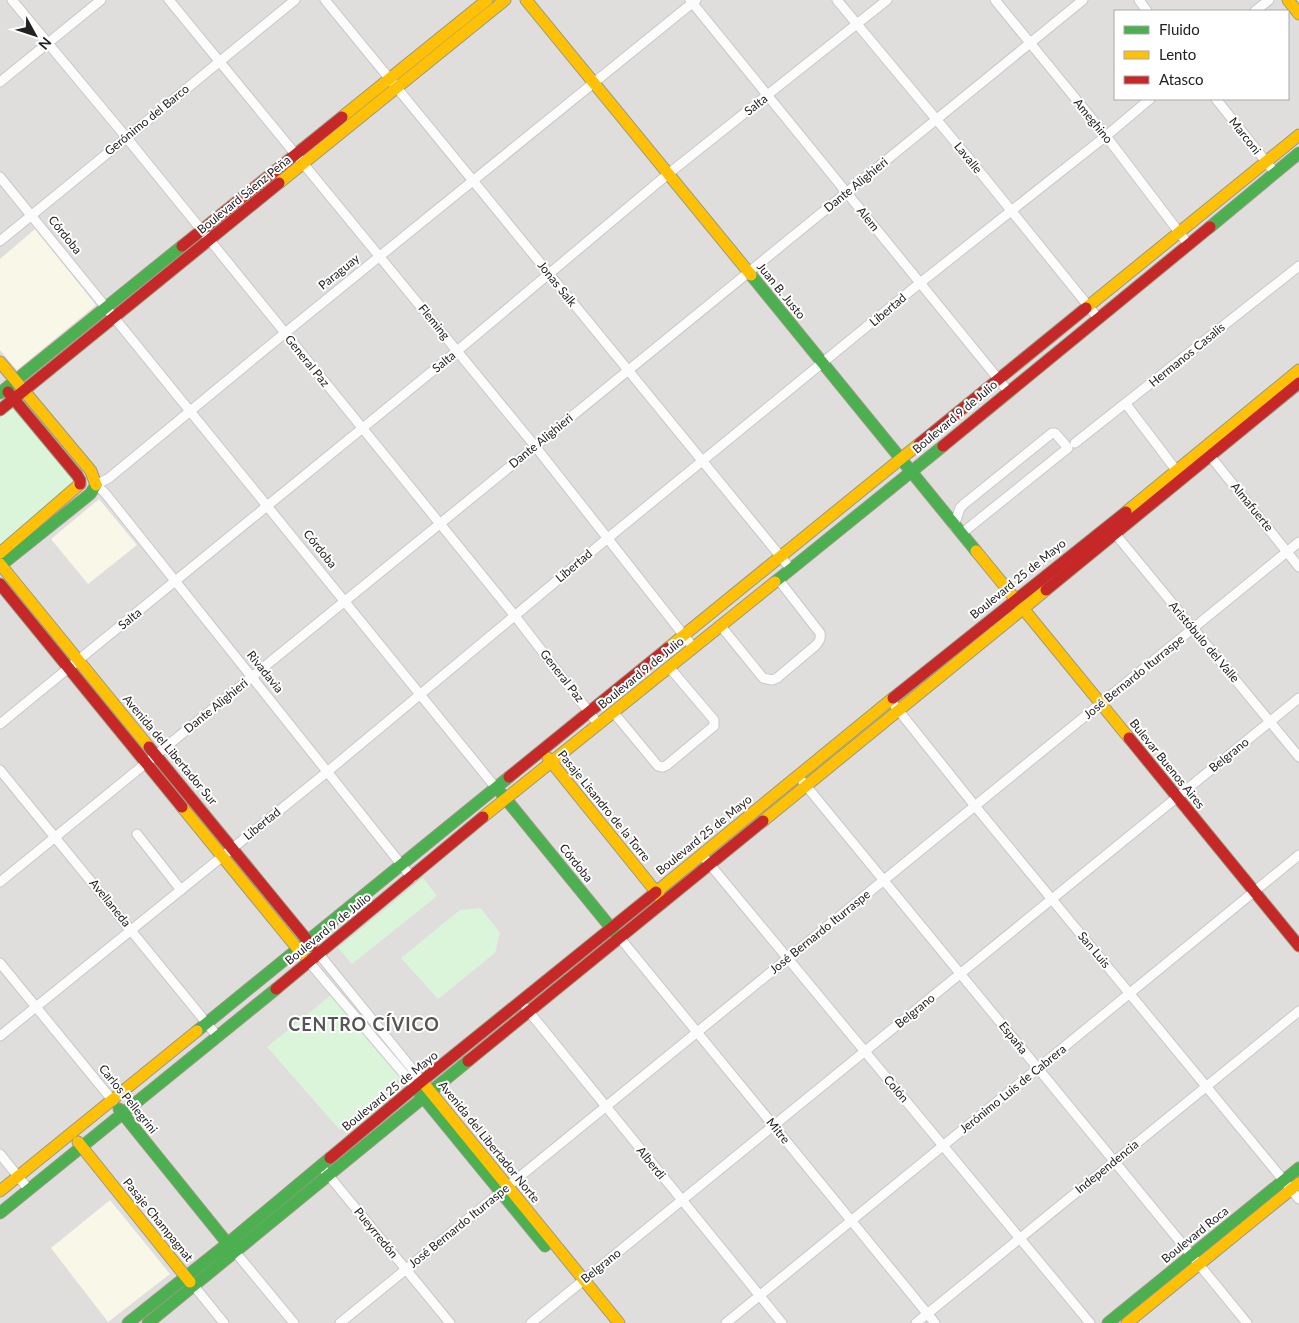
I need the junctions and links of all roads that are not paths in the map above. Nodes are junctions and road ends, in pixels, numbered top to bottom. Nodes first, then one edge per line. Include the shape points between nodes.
1 (12, 0) edge
2 (101, 0) edge
3 (170, 0) edge
4 (295, 0) edge
5 (325, 0) edge
6 (487, 0) edge
7 (505, 0) edge
8 (526, 0) edge
9 (837, 0) edge
10 (887, 0) edge
11 (995, 0) edge
12 (1083, 0) edge
13 (1139, 0) edge
14 (1268, 0) edge
15 (1288, 0) edge
16 (693, 1) edge
17 (1147, 10) edge
18 (1256, 10) edge
19 (1299, 14) edge
20 (856, 24) junction
21 (48, 43) junction
22 (1030, 44) junction
23 (220, 61) junction
24 (0, 82) edge
25 (393, 83) junction
26 (594, 83) junction
27 (768, 96) junction
28 (1149, 100) edge
29 (1217, 100) edge
30 (936, 119) junction
31 (1299, 135) edge
32 (1106, 136) junction
33 (126, 137) junction
34 (1299, 153) edge
35 (296, 154) junction
36 (1265, 162) junction
37 (304, 164) junction
38 (1275, 173) junction
39 (668, 174) junction
40 (0, 177) edge
41 (473, 181) junction
42 (847, 192) junction
43 (1011, 211) junction
44 (31, 215) junction
45 (202, 231) junction
46 (1180, 233) junction
47 (210, 240) junction
48 (0, 241) edge
49 (1188, 244) junction
50 (380, 256) junction
51 (1299, 266) edge
52 (748, 272) junction
53 (549, 274) junction
54 (920, 283) junction
55 (1089, 307) junction
56 (106, 308) junction
57 (114, 318) junction
58 (1098, 318) junction
59 (285, 333) junction
60 (457, 351) junction
61 (0, 362) edge
62 (823, 364) junction
63 (628, 370) junction
64 (1298, 377) edge
65 (999, 379) junction
66 (15, 380) junction
67 (2, 388) edge
68 (24, 391) junction
69 (1008, 391) junction
70 (14, 399) junction
71 (1126, 404) junction
72 (0, 410) edge
73 (191, 412) junction
74 (362, 429) junction
75 (535, 446) junction
76 (1072, 446) junction
77 (1208, 452) junction
78 (900, 458) junction
79 (702, 461) junction
80 (1176, 470) junction
81 (910, 472) junction
82 (80, 484) junction
83 (96, 485) junction
84 (267, 506) junction
85 (440, 524) junction
86 (958, 530) junction
87 (1112, 530) junction
88 (608, 538) junction
89 (1299, 542) edge
90 (0, 552) edge
91 (1287, 552) junction
92 (780, 556) junction
93 (0, 565) edge
94 (1299, 567) edge
95 (790, 568) junction
96 (778, 579) junction
97 (176, 582) junction
98 (0, 584) edge
99 (1014, 599) junction
100 (345, 601) junction
101 (1022, 609) junction
102 (515, 616) junction
103 (720, 625) junction
104 (1192, 629) junction
105 (684, 635) junction
106 (694, 647) junction
107 (954, 649) junction
108 (962, 659) junction
109 (74, 664) junction
110 (669, 667) junction
111 (251, 677) junction
112 (421, 694) junction
113 (1299, 698) edge
114 (890, 700) junction
115 (1100, 704) junction
116 (898, 710) junction
117 (589, 711) junction
118 (614, 713) junction
119 (1270, 722) junction
120 (0, 724) edge
121 (599, 725) junction
122 (542, 750) junction
123 (156, 754) junction
124 (1299, 758) edge
125 (146, 762) junction
126 (552, 763) junction
127 (0, 770) edge
128 (327, 772) junction
129 (798, 776) junction
130 (806, 786) junction
131 (496, 788) junction
132 (1177, 797) junction
133 (506, 799) junction
134 (975, 806) junction
135 (137, 834) dead end
136 (56, 837) junction
137 (233, 848) junction
138 (702, 854) junction
139 (1299, 855) edge
140 (222, 856) junction
141 (710, 864) junction
142 (402, 865) junction
143 (412, 878) junction
144 (884, 880) junction
145 (0, 882) edge
146 (181, 890) junction
147 (656, 892) junction
148 (1254, 892) junction
149 (1052, 899) junction
150 (664, 902) junction
151 (612, 928) junction
152 (132, 930) junction
153 (620, 938) junction
154 (308, 941) junction
155 (1299, 946) edge
156 (298, 949) junction
157 (319, 954) junction
158 (788, 958) junction
159 (309, 962) junction
160 (0, 963) edge
161 (960, 974) junction
162 (1130, 994) junction
163 (521, 1002) junction
164 (36, 1007) junction
165 (1299, 1011) edge
166 (529, 1012) junction
167 (206, 1022) junction
168 (697, 1032) junction
169 (0, 1036) edge
170 (218, 1037) junction
171 (865, 1051) junction
172 (1038, 1068) junction
173 (418, 1084) junction
174 (1206, 1086) junction
175 (426, 1094) junction
176 (112, 1101) junction
177 (606, 1107) junction
178 (123, 1114) junction
179 (774, 1126) junction
180 (71, 1134) junction
181 (943, 1146) junction
182 (82, 1147) junction
183 (0, 1154) edge
184 (1114, 1161) junction
185 (321, 1166) junction
186 (1299, 1168) edge
187 (329, 1175) junction
188 (18, 1176) junction
189 (1291, 1184) edge
190 (504, 1189) junction
191 (29, 1190) junction
192 (0, 1191) edge
193 (1299, 1199) edge
194 (682, 1200) junction
195 (0, 1213) edge
196 (852, 1221) junction
197 (1020, 1238) junction
198 (227, 1244) junction
199 (236, 1253) junction
200 (1195, 1260) junction
201 (406, 1270) junction
202 (186, 1277) junction
203 (580, 1283) junction
204 (194, 1286) junction
205 (760, 1296) junction
206 (928, 1313) junction
207 (133, 1322) edge
208 (148, 1323) edge
209 (224, 1323) edge
210 (294, 1323) edge
211 (340, 1323) edge
212 (450, 1323) edge
213 (531, 1323) edge
214 (608, 1323) edge
215 (619, 1323) edge
216 (726, 1323) edge
217 (782, 1323) edge
218 (916, 1323) edge
219 (935, 1323) edge
220 (1090, 1323) edge
221 (1108, 1323) edge
222 (1127, 1323) edge
223 (1247, 1323) edge

1 - 21 street, General Paz
2 - 21 street
3 - 23 street, Fleming
4 - 23 street, Gerónimo del Barco
5 - 25 street, Jonas Salk
6 - 25 main road, Boulevard Sáenz Peña
7 - 25 main road, Boulevard Sáenz Peña
8 - 26 main road, Juan B. Justo
9 - 20 street, Lavalle
10 - 20 street, Salta
11 - 22 street, Ameghino
12 - 22 street, Dante Alighieri
13 - 17 street
14 - 18 street
15 - 19 main road
16 - 26 street, Paraguay
16 - 27 street, Alem
20 - 27 street, Salta
20 - 30 street, Lavalle
21 - 24 street
21 - 33 street, General Paz
22 - 30 street, Dante Alighieri
22 - 32 street, Ameghino
23 - 33 street, Gerónimo del Barco
23 - 35 street, Fleming
25 - 35 main road, Boulevard Sáenz Peña
25 - 37 main road, Boulevard Sáenz Peña
25 - 41 street, Jonas Salk
26 - 39 main road, Juan B. Justo
26 - 41 street, Paraguay
27 - 39 street, Salta
27 - 42 street, Alem
28 - 32 street, Libertad
29 - 36 street, Marconi
30 - 42 street, Dante Alighieri
30 - 43 street, Lavalle
31 - 36 main road, Boulevard 9 de Julio
32 - 43 street, Libertad
32 - 46 street, Ameghino
33 - 44 street, Gerónimo del Barco
33 - 45 street, General Paz
34 - 38 main road, Boulevard 9 de Julio
35 - 37 street, Fleming
35 - 45 main road, Boulevard Sáenz Peña
36 - 38 street, Marconi
36 - 46 main road, Boulevard 9 de Julio
37 - 47 main road, Boulevard Sáenz Peña
37 - 50 street, Fleming
38 - 49 main road, Boulevard 9 de Julio
39 - 52 main road, Juan B. Justo
39 - 53 street, Salta
40 - 44 street, Córdoba
41 - 50 street, Paraguay
41 - 53 street, Jonas Salk
42 - 52 street, Dante Alighieri
42 - 54 street, Alem
43 - 54 street, Libertad
43 - 55 street, Lavalle
44 - 48 street, Gerónimo del Barco
44 - 56 street, Córdoba
45 - 47 street, General Paz
45 - 56 main road, Boulevard Sáenz Peña
46 - 49 street, Ameghino
46 - 55 main road, Boulevard 9 de Julio
47 - 57 main road, Boulevard Sáenz Peña
47 - 59 street, General Paz
49 - 58 main road, Boulevard 9 de Julio
50 - 59 street, Paraguay
50 - 60 street, Fleming
51 - 71 street, Hermanos Casalis
52 - 62 main road, Juan B. Justo
52 - 63 street, Dante Alighieri
53 - 60 street, Salta
53 - 63 street, Jonas Salk
54 - 62 street, Libertad
54 - 65 street, Alem
55 - 58 street, Lavalle
55 - 65 main road, Boulevard 9 de Julio
56 - 57 street, Córdoba
56 - 66 main road, Boulevard Sáenz Peña
57 - 68 main road, Boulevard Sáenz Peña
57 - 73 street, Córdoba
58 - 69 main road, Boulevard 9 de Julio
59 - 73 street, Paraguay
59 - 74 street, General Paz
60 - 74 street, Salta
60 - 75 street, Fleming
61 - 66 main road, Rivadavia
62 - 78 main road, Juan B. Justo
62 - 79 street, Libertad
63 - 75 street, Dante Alighieri
63 - 79 street, Jonas Salk
64 - 77 main road, Boulevard 25 de Mayo
65 - 69 street, Alem
65 - 78 main road, Boulevard 9 de Julio
66 - 67 main road, Boulevard Sáenz Peña
66 - 68 main road, Rivadavia
67 - 70 main road
68 - 70 main road, Boulevard Sáenz Peña
68 - 83 main road, Rivadavia via 91,472
69 - 81 main road, Boulevard 9 de Julio
70 - 72 main road, Boulevard Sáenz Peña
70 - 82 main road via 77,475
71 - 76 street, Hermanos Casalis
71 - 80 street
73 - 83 street, Paraguay
73 - 84 street, Córdoba
74 - 84 street, Salta
74 - 85 street, General Paz
75 - 85 street, Dante Alighieri
75 - 88 street, Fleming
76 - 86 street, Hermanos Casalis
76 - 86 street via 1052,433 960,508
77 - 80 main road, Boulevard 25 de Mayo
77 - 87 main road, Boulevard 25 de Mayo
77 - 91 street, Almafuerte
78 - 81 main road, Juan B. Justo
78 - 92 main road, Boulevard 9 de Julio
79 - 88 street, Libertad
79 - 92 street, Jonas Salk
80 - 87 main road, Boulevard 25 de Mayo
81 - 86 main road, Juan B. Justo
81 - 95 main road, Boulevard 9 de Julio
82 - 83 main road
82 - 90 main road
83 - 93 main road, Paraguay via 90,494
83 - 97 street, Rivadavia
84 - 97 street, Salta
84 - 100 street, Córdoba
85 - 100 street, Dante Alighieri
85 - 102 street, General Paz
86 - 99 main road, Juan B. Justo
87 - 99 main road, Boulevard 25 de Mayo
87 - 101 main road, Boulevard 25 de Mayo
87 - 104 street, Aristóbulo del Valle
88 - 102 street, Libertad
88 - 105 street, Fleming
89 - 91 street, José Bernardo Iturraspe
91 - 94 street, Almafuerte
91 - 104 street, José Bernardo Iturraspe
92 - 95 street, Jonas Salk
92 - 105 main road, Boulevard 9 de Julio
93 - 109 main road, Avenida del Libertador Sur
95 - 96 main road, Boulevard 9 de Julio
96 - 103 main road, Boulevard 9 de Julio
96 - 103 street via 820,633 820,641 777,678 763,678
97 - 109 street, Salta
97 - 111 street, Rivadavia
98 - 109 main road, Avenida del Libertador Sur
99 - 101 main road, Bulevar Buenos Aires
99 - 107 main road, Boulevard 25 de Mayo
100 - 111 street, Dante Alighieri
100 - 112 street, Córdoba
101 - 108 main road, Boulevard 25 de Mayo
101 - 115 main road, Bulevar Buenos Aires
102 - 112 street, Libertad
102 - 117 street, General Paz
103 - 106 main road, Boulevard 9 de Julio
104 - 115 street, José Bernardo Iturraspe
104 - 119 street, Aristóbulo del Valle
105 - 106 street, Fleming
105 - 117 main road, Boulevard 9 de Julio
106 - 110 main road, Boulevard 9 de Julio
107 - 108 street
107 - 114 main road, Boulevard 25 de Mayo
108 - 116 main road, Boulevard 25 de Mayo
109 - 120 street, Salta
109 - 123 main road, Avenida del Libertador Sur
109 - 125 main road, Avenida del Libertador Sur
110 - 118 main road, Boulevard 9 de Julio
110 - 118 street via 714,720 714,726 662,767
111 - 123 street, Dante Alighieri
111 - 128 street, Rivadavia
112 - 128 street, Libertad
112 - 131 street, Córdoba
113 - 119 street, Belgrano
114 - 116 street, San Luis
114 - 129 main road, Boulevard 25 de Mayo
115 - 132 main road, Bulevar Buenos Aires
115 - 134 street, José Bernardo Iturraspe
116 - 130 main road, Boulevard 25 de Mayo
116 - 134 street, San Luis
117 - 121 street, General Paz
117 - 122 main road, Boulevard 9 de Julio
118 - 121 main road, Boulevard 9 de Julio
119 - 124 street, Aristóbulo del Valle
119 - 132 street, Belgrano
121 - 126 main road, Boulevard 9 de Julio
122 - 126 main road, Pasaje Lisandro de la Torre
122 - 131 main road, Boulevard 9 de Julio
123 - 125 street, Dante Alighieri
123 - 137 main road, Avenida del Libertador Sur
125 - 136 street, Dante Alighieri
125 - 140 main road, Avenida del Libertador Sur
126 - 133 main road, Boulevard 9 de Julio
126 - 147 main road, Pasaje Lisandro de la Torre
127 - 136 street, Avellaneda
128 - 137 street, Libertad
128 - 142 street, Rivadavia
129 - 130 street, España
129 - 138 main road, Boulevard 25 de Mayo
130 - 141 main road, Boulevard 25 de Mayo
130 - 144 street, España
131 - 133 main road, Córdoba
131 - 142 main road, Boulevard 9 de Julio
132 - 148 main road, Bulevar Buenos Aires
132 - 149 street, Belgrano
133 - 143 main road, Boulevard 9 de Julio
133 - 151 main road, Córdoba
134 - 144 street, José Bernardo Iturraspe
134 - 149 street, San Luis
135 - 146 street
136 - 145 street, Dante Alighieri
136 - 152 street, Avellaneda
137 - 140 street, Libertad
137 - 154 main road, Avenida del Libertador Sur
138 - 141 street, Colón
138 - 147 main road, Boulevard 25 de Mayo
139 - 148 street, Jerónimo Luis de Cabrera
140 - 146 street, Libertad
140 - 156 main road, Avenida del Libertador Sur
141 - 150 main road, Boulevard 25 de Mayo
141 - 158 street, Colón
142 - 143 street, Rivadavia
142 - 154 main road, Boulevard 9 de Julio
143 - 157 main road, Boulevard 9 de Julio
144 - 158 street, José Bernardo Iturraspe
144 - 161 street, España
146 - 152 street, Libertad
147 - 150 main road, Pasaje Lisandro de la Torre
147 - 151 main road, Boulevard 25 de Mayo
148 - 155 main road, Bulevar Buenos Aires
148 - 162 street, Jerónimo Luis de Cabrera
149 - 161 street, Belgrano
149 - 162 street, San Luis
150 - 153 main road, Boulevard 25 de Mayo
151 - 153 main road, Córdoba
151 - 163 main road, Boulevard 25 de Mayo
152 - 164 street, Libertad
152 - 167 street, Avellaneda
153 - 166 main road, Boulevard 25 de Mayo
153 - 168 street, Mitre
154 - 156 main road, Boulevard 9 de Julio
154 - 157 main road, Avenida del Libertador Sur
156 - 159 main road, Avenida del Libertador Sur
156 - 167 main road, Boulevard 9 de Julio
157 - 159 main road, Boulevard 9 de Julio
157 - 173 street, Avenida del Libertador Norte
158 - 168 street, José Bernardo Iturraspe
158 - 171 street, Colón
159 - 170 main road, Boulevard 9 de Julio
159 - 173 street, Avenida del Libertador Norte
160 - 164 street, Carlos Pellegrini
161 - 171 street, Belgrano
161 - 172 street, España
162 - 172 street, Jerónimo Luis de Cabrera
162 - 174 street, San Luis
163 - 166 street, Alberdi
163 - 173 main road, Boulevard 25 de Mayo
164 - 169 street, Libertad
164 - 176 street, Carlos Pellegrini
165 - 174 street, Independencia
166 - 175 main road, Boulevard 25 de Mayo
166 - 177 street, Alberdi
167 - 170 street, Avellaneda
167 - 176 main road, Boulevard 9 de Julio
168 - 177 street, José Bernardo Iturraspe
168 - 179 street, Mitre
170 - 178 main road, Boulevard 9 de Julio
171 - 179 street, Belgrano
171 - 181 street, Colón
172 - 181 street, Jerónimo Luis de Cabrera
172 - 184 street, España
173 - 175 main road, Avenida del Libertador Norte
173 - 185 main road, Boulevard 25 de Mayo
174 - 184 street, Independencia
174 - 189 street, San Luis
175 - 187 main road, Boulevard 25 de Mayo
175 - 190 main road, Avenida del Libertador Norte
176 - 178 main road, Carlos Pellegrini
176 - 180 main road, Boulevard 9 de Julio
177 - 190 street, José Bernardo Iturraspe
177 - 194 street, Alberdi
178 - 182 main road, Boulevard 9 de Julio
178 - 198 main road, Carlos Pellegrini
179 - 194 street, Belgrano
179 - 196 street, Mitre
180 - 182 main road, Pasaje Champagnat
180 - 188 main road, Boulevard 9 de Julio
181 - 196 street, Jerónimo Luis de Cabrera
181 - 197 street, Colón
182 - 191 main road, Boulevard 9 de Julio
182 - 202 main road, Pasaje Champagnat
183 - 188 street
184 - 197 street, Independencia
184 - 200 street, España
185 - 187 street, Pueyrredón
185 - 198 main road, Boulevard 25 de Mayo
186 - 189 main road, Boulevard Roca
187 - 199 main road, Boulevard 25 de Mayo
187 - 201 street, Pueyrredón
188 - 191 street
188 - 192 main road, Boulevard 9 de Julio
189 - 193 street, San Luis
189 - 200 main road, Boulevard Roca
190 - 201 street, José Bernardo Iturraspe
190 - 203 main road, Avenida del Libertador Norte
191 - 195 main road, Boulevard 9 de Julio
194 - 203 street, Belgrano
194 - 205 street, Alberdi
196 - 205 street, Jerónimo Luis de Cabrera
196 - 206 street, Mitre
197 - 206 street, Independencia
197 - 220 street, Colón
198 - 199 main road, Carlos Pellegrini
198 - 202 main road, Boulevard 25 de Mayo
199 - 204 main road, Boulevard 25 de Mayo
199 - 210 street
200 - 221 main road, Boulevard Roca
200 - 222 main road, Boulevard Roca
200 - 223 street, España
201 - 211 street, José Bernardo Iturraspe
201 - 212 street, Pueyrredón
202 - 204 main road, Pasaje Champagnat
202 - 207 main road, Boulevard 25 de Mayo
203 - 213 street, Belgrano
203 - 214 main road, Avenida del Libertador Norte
203 - 215 main road, Avenida del Libertador Norte
204 - 208 main road, Boulevard 25 de Mayo
204 - 209 street, Pasaje Champagnat
205 - 216 street, Jerónimo Luis de Cabrera
205 - 217 street, Alberdi
206 - 218 street, Independencia
206 - 219 street, Mitre

